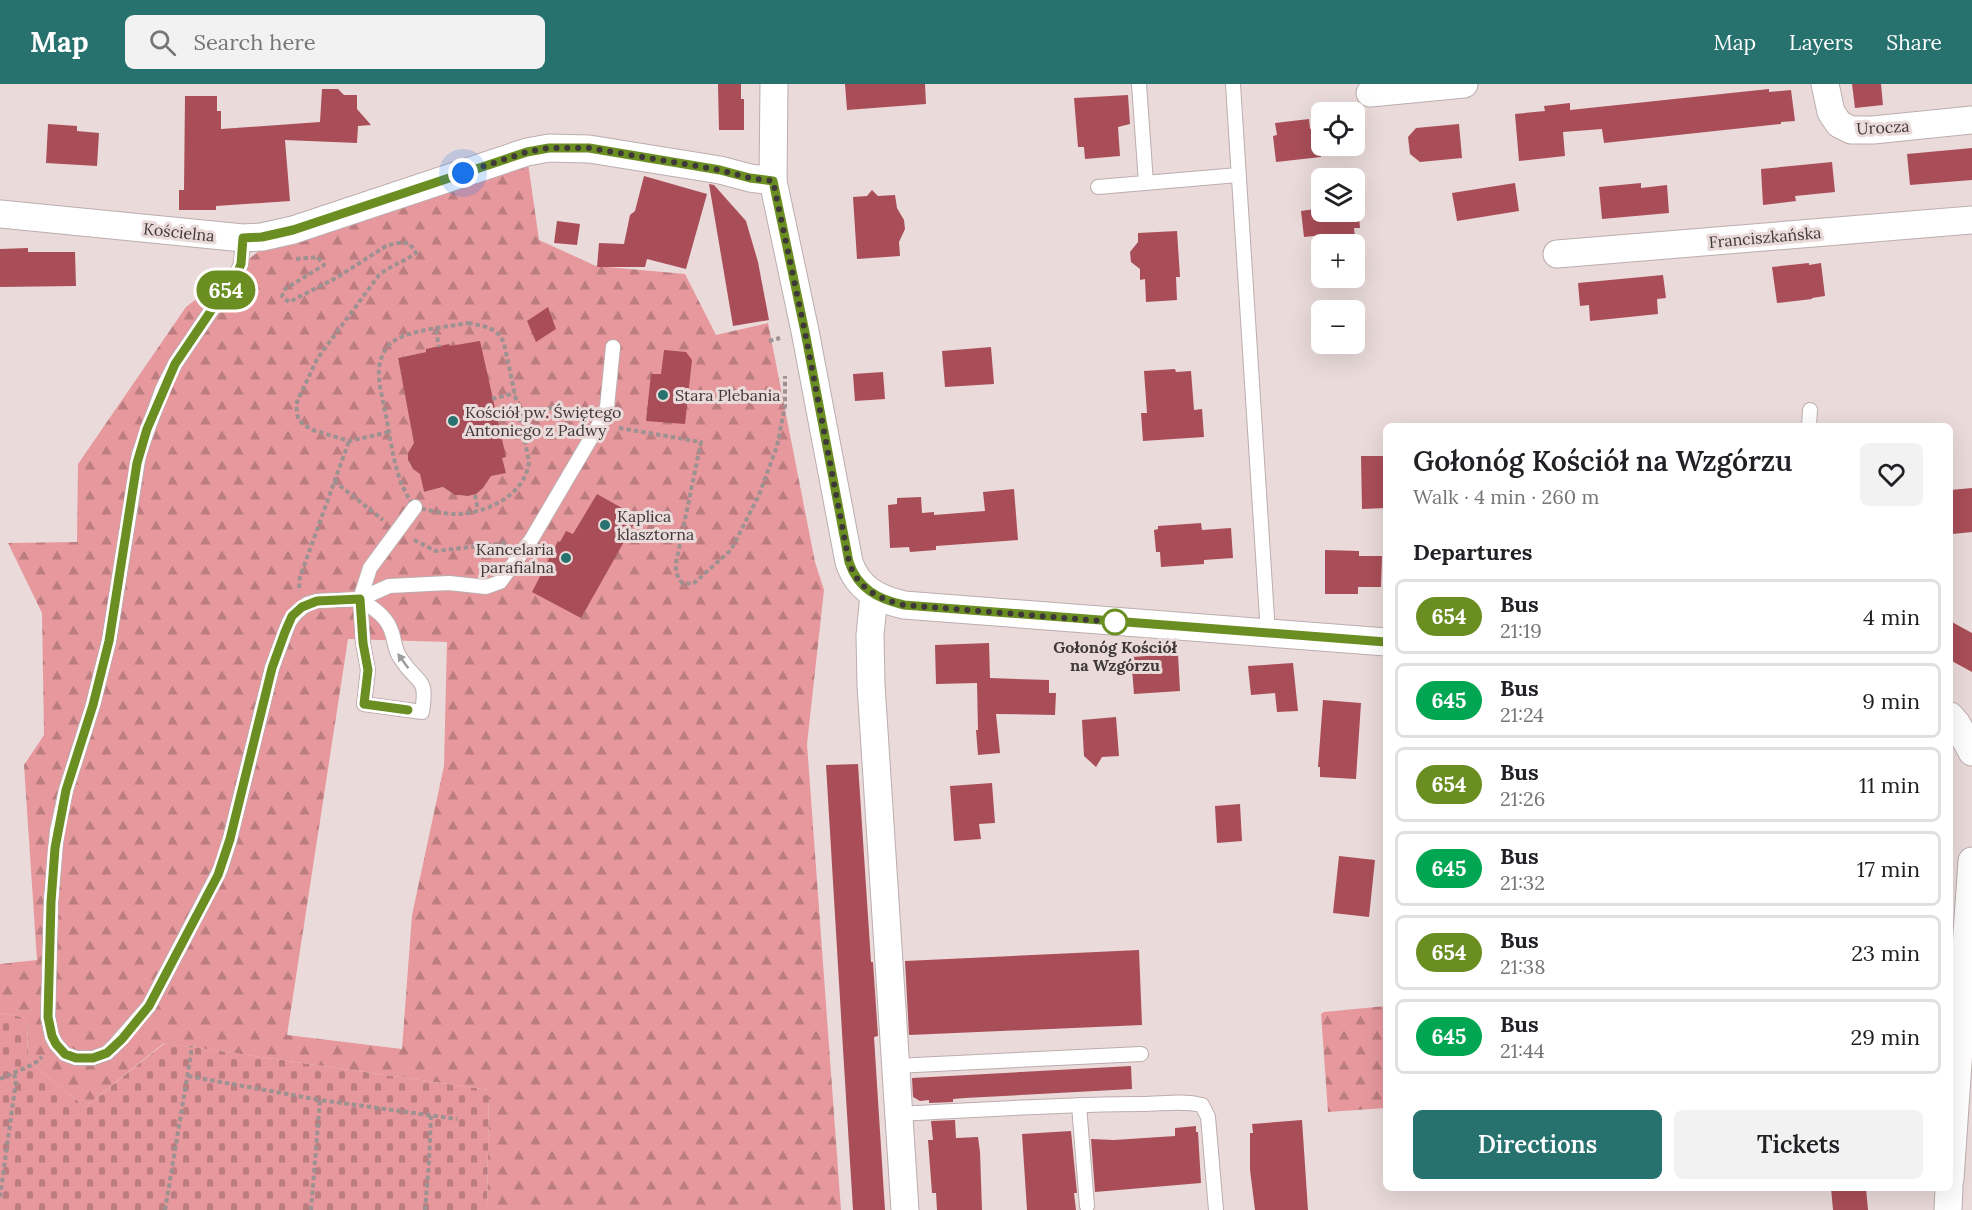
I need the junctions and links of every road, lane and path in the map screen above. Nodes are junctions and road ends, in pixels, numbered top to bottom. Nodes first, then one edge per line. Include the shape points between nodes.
1 (774, 84) edge
2 (1139, 84) edge
3 (1233, 84) edge
4 (1464, 84) edge
5 (1825, 84) edge
6 (1370, 93) dead end
7 (1972, 120) edge
8 (1238, 175) junction
9 (773, 181) junction
10 (1146, 183) junction
11 (1098, 187) dead end
12 (0, 214) edge
13 (1972, 220) edge
14 (243, 238) junction
15 (1557, 254) dead end
16 (286, 259) dead end
17 (436, 329) junction
18 (769, 341) dead end
19 (439, 347) dead end
20 (614, 347) dead end
21 (781, 348) dead end
22 (785, 368) dead end
23 (515, 393) junction
24 (492, 399) dead end
25 (1810, 410) dead end
26 (519, 416) junction
27 (594, 421) junction
28 (1809, 423) edge
29 (389, 432) junction
30 (349, 441) junction
31 (334, 481) junction
32 (474, 495) dead end
33 (415, 507) junction
34 (478, 510) junction
35 (398, 532) junction
36 (531, 540) junction
37 (874, 595) junction
38 (360, 599) junction
39 (297, 612) junction
40 (1268, 634) junction
41 (1383, 642) edge
42 (1953, 719) edge
43 (1972, 752) edge
44 (1972, 861) edge
45 (56, 1044) junction
46 (190, 1046) dead end
47 (1954, 1046) edge
48 (1141, 1054) dead end
49 (895, 1066) junction
50 (14, 1073) junction
51 (188, 1076) junction
52 (0, 1079) edge
53 (1953, 1079) edge
54 (320, 1100) junction
55 (1079, 1105) junction
56 (898, 1114) junction
57 (430, 1115) junction
58 (457, 1119) dead end
59 (1949, 1191) edge
60 (0, 1197) edge
61 (1086, 1206) dead end
62 (165, 1210) edge
63 (310, 1210) edge
64 (425, 1210) edge
65 (905, 1210) edge
66 (1216, 1210) edge
67 (1948, 1210) edge

1 - 9 street
2 - 10 lane
3 - 8 lane
4 - 6 street
5 - 7 street, Urocza via 1831,112 1839,124 1851,130
8 - 10 lane
8 - 40 lane
9 - 14 street, Kościelna via 589,148 549,148 293,230
9 - 37 street via 849,562 859,582
10 - 11 lane
12 - 14 street, Kościelna
13 - 15 street, Franciszkańska
14 - 45 lane via 238,271 175,364 137,463 109,641 66,790 56,840 48,1000
16 - 30 path via 318,257 324,265 285,289 282,296 289,302 386,246 409,243 416,253 379,275 317,359 296,404 298,419 304,425
17 - 19 path
17 - 23 path via 468,323 493,328 504,343
17 - 29 path via 403,336 383,354 379,381
18 - 21 path via 778,339
20 - 27 lane via 606,407
22 - 27 path via 785,406 777,446 759,495 731,550 693,584 682,583 676,563 701,442
23 - 24 path
23 - 26 path
25 - 28 lane
26 - 27 path via 550,408
26 - 34 path via 528,471 513,493
27 - 36 lane
29 - 30 path
29 - 33 path via 402,486
30 - 31 path
31 - 35 path
31 - 39 path via 300,577
32 - 34 path
33 - 34 path via 451,514
33 - 35 lane
35 - 36 path via 436,551
35 - 38 lane via 370,568
36 - 38 lane via 500,582 486,587 449,583 388,586
37 - 40 street via 904,605
37 - 49 street via 871,685
38 -> 38 lane via 368,670 364,704 422,712 423,684 401,659 384,617
38 - 39 lane via 317,601
39 - 45 lane via 289,622 272,668 221,868 149,1006 122,1039 100,1056 70,1057
40 - 41 street
42 - 43 street
44 - 47 street
45 - 50 path via 34,1064
46 - 51 path
47 - 53 street
48 - 49 lane
49 - 56 street
50 - 52 path
50 - 60 path
51 - 54 path
51 - 62 path
54 - 57 path
54 - 63 path
55 - 56 lane
55 - 61 lane
55 - 66 lane via 1202,1105 1208,1117
56 - 65 street
57 - 58 path
57 - 64 path
59 - 67 street

